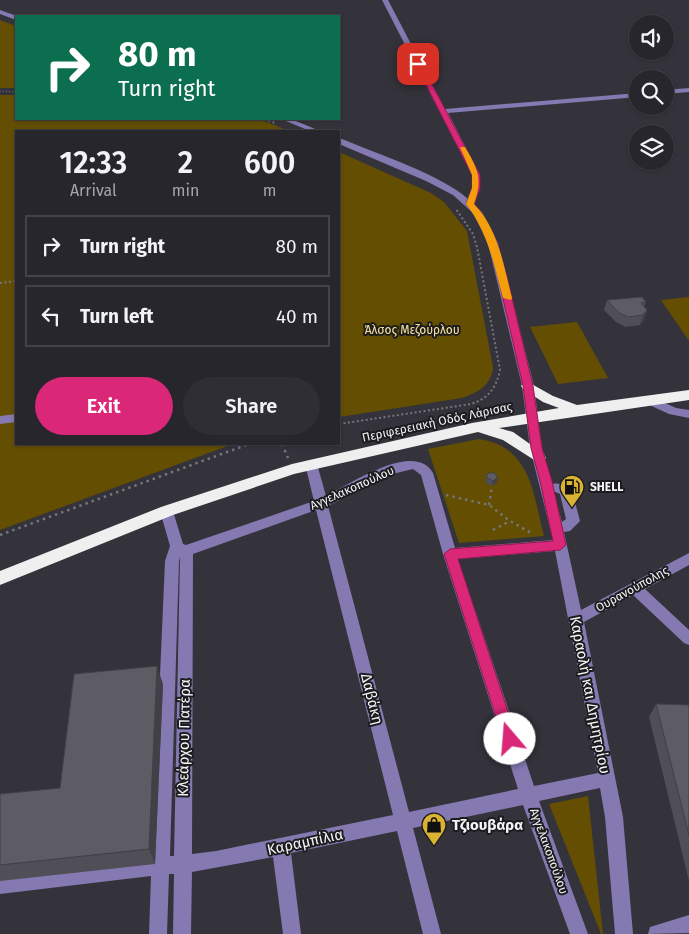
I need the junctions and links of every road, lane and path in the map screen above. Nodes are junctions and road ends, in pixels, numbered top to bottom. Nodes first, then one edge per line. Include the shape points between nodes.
1 (385, 0) edge
2 (0, 12) edge
3 (15, 18) edge
4 (689, 90) edge
5 (0, 91) edge
6 (674, 91) edge
7 (15, 92) edge
8 (629, 96) edge
9 (443, 111) junction
10 (288, 120) edge
11 (313, 130) edge
12 (340, 141) edge
13 (470, 204) junction
14 (451, 205) dead end
15 (15, 281) edge
16 (0, 283) edge
17 (528, 386) junction
18 (689, 395) edge
19 (650, 400) junction
20 (577, 410) junction
21 (689, 414) edge
22 (15, 418) edge
23 (532, 418) junction
24 (0, 420) edge
25 (340, 424) edge
26 (472, 428) junction
27 (246, 445) edge
28 (539, 458) junction
29 (311, 464) junction
30 (492, 486) edge
31 (556, 487) dead end
32 (432, 495) junction
33 (322, 504) junction
34 (489, 505) junction
35 (167, 511) junction
36 (510, 521) junction
37 (565, 527) dead end
38 (493, 530) dead end
39 (0, 535) edge
40 (560, 545) junction
41 (541, 547) junction
42 (181, 549) junction
43 (450, 554) junction
44 (689, 558) edge
45 (0, 578) edge
46 (635, 588) junction
47 (575, 620) junction
48 (689, 639) edge
49 (607, 779) junction
50 (528, 794) junction
51 (403, 821) junction
52 (281, 847) junction
53 (183, 865) junction
54 (160, 868) junction
55 (0, 885) edge
56 (689, 924) edge
57 (158, 934) edge
58 (182, 934) edge
59 (292, 934) edge
60 (432, 934) edge
61 (579, 934) edge
62 (624, 934) edge
63 (657, 934) edge

1 - 9 street
2 - 3 street
4 - 6 street
5 - 7 path
8 - 9 street
9 - 13 street via 476,175 476,188
10 - 11 street
12 - 13 street via 429,178
13 - 17 street, Καραολή και Δημητρίου via 493,243
14 - 25 path via 463,218 477,248 500,370 497,386 489,395 471,404
15 - 16 path
17 - 20 highway via 548,399
17 - 23 street, Καραολή και Δημητρίου
18 - 19 highway, Περιφερειακή Οδός Λάρισας
19 - 20 highway, Περιφερειακή Οδός Λάρισας
19 - 21 street via 673,411
20 - 23 highway, Περιφερειακή Οδός Λάρισας
22 - 24 street
23 - 26 highway, Περιφερειακή Οδός Λάρισας
23 - 28 street, Καραολή και Δημητρίου
26 - 28 highway via 508,436
26 - 29 highway, Περιφερειακή Οδός Λάρισας
27 - 39 path
28 - 40 street, Καραολή και Δημητρίου
29 - 33 street, Δαβάκη
29 - 35 highway, Περιφερειακή Οδός Λάρισας
30 - 34 path
31 - 37 street via 566,491 573,521
32 - 33 street, Αγγελακοπούλου via 427,473 410,464 363,482
32 - 34 path via 456,496
32 - 43 street, Αγγελακοπούλου
33 - 42 street, Αγγελακοπούλου
33 - 51 street, Δαβάκη
34 - 36 path
35 - 42 street, Κλεάρχου Πατέρα
35 - 45 highway, Περιφερειακή Οδός Λάρισας
36 - 38 path
36 - 41 path via 538,536
40 - 41 street
40 - 47 street, Καραολή και Δημητρίου
41 - 43 street
42 - 53 street, Κλεάρχου Πατέρα via 187,556
42 - 54 street, Κλεάρχου Πατέρα via 172,561
43 - 50 street, Αγγελακοπούλου
44 - 46 street, Ουρανούπολης
46 - 47 street, Ουρανούπολης
46 - 48 street
47 - 49 street, Καραολή και Δημητρίου
49 - 50 street, Καραμπίλια
49 - 62 street, Καραολή και Δημητρίου via 614,817
50 - 51 street, Καραμπίλια
50 - 61 street, Αγγελακοπούλου
51 - 52 street, Καραμπίλια
51 - 60 street, Δαβάκη
52 - 53 street, Καραμπίλια
52 - 59 street
53 - 54 street, Καραμπίλια
53 - 58 street, Κλεάρχου Πατέρα
54 - 55 street, Καραμπίλια
54 - 57 street, Κλεάρχου Πατέρα
56 - 63 street

